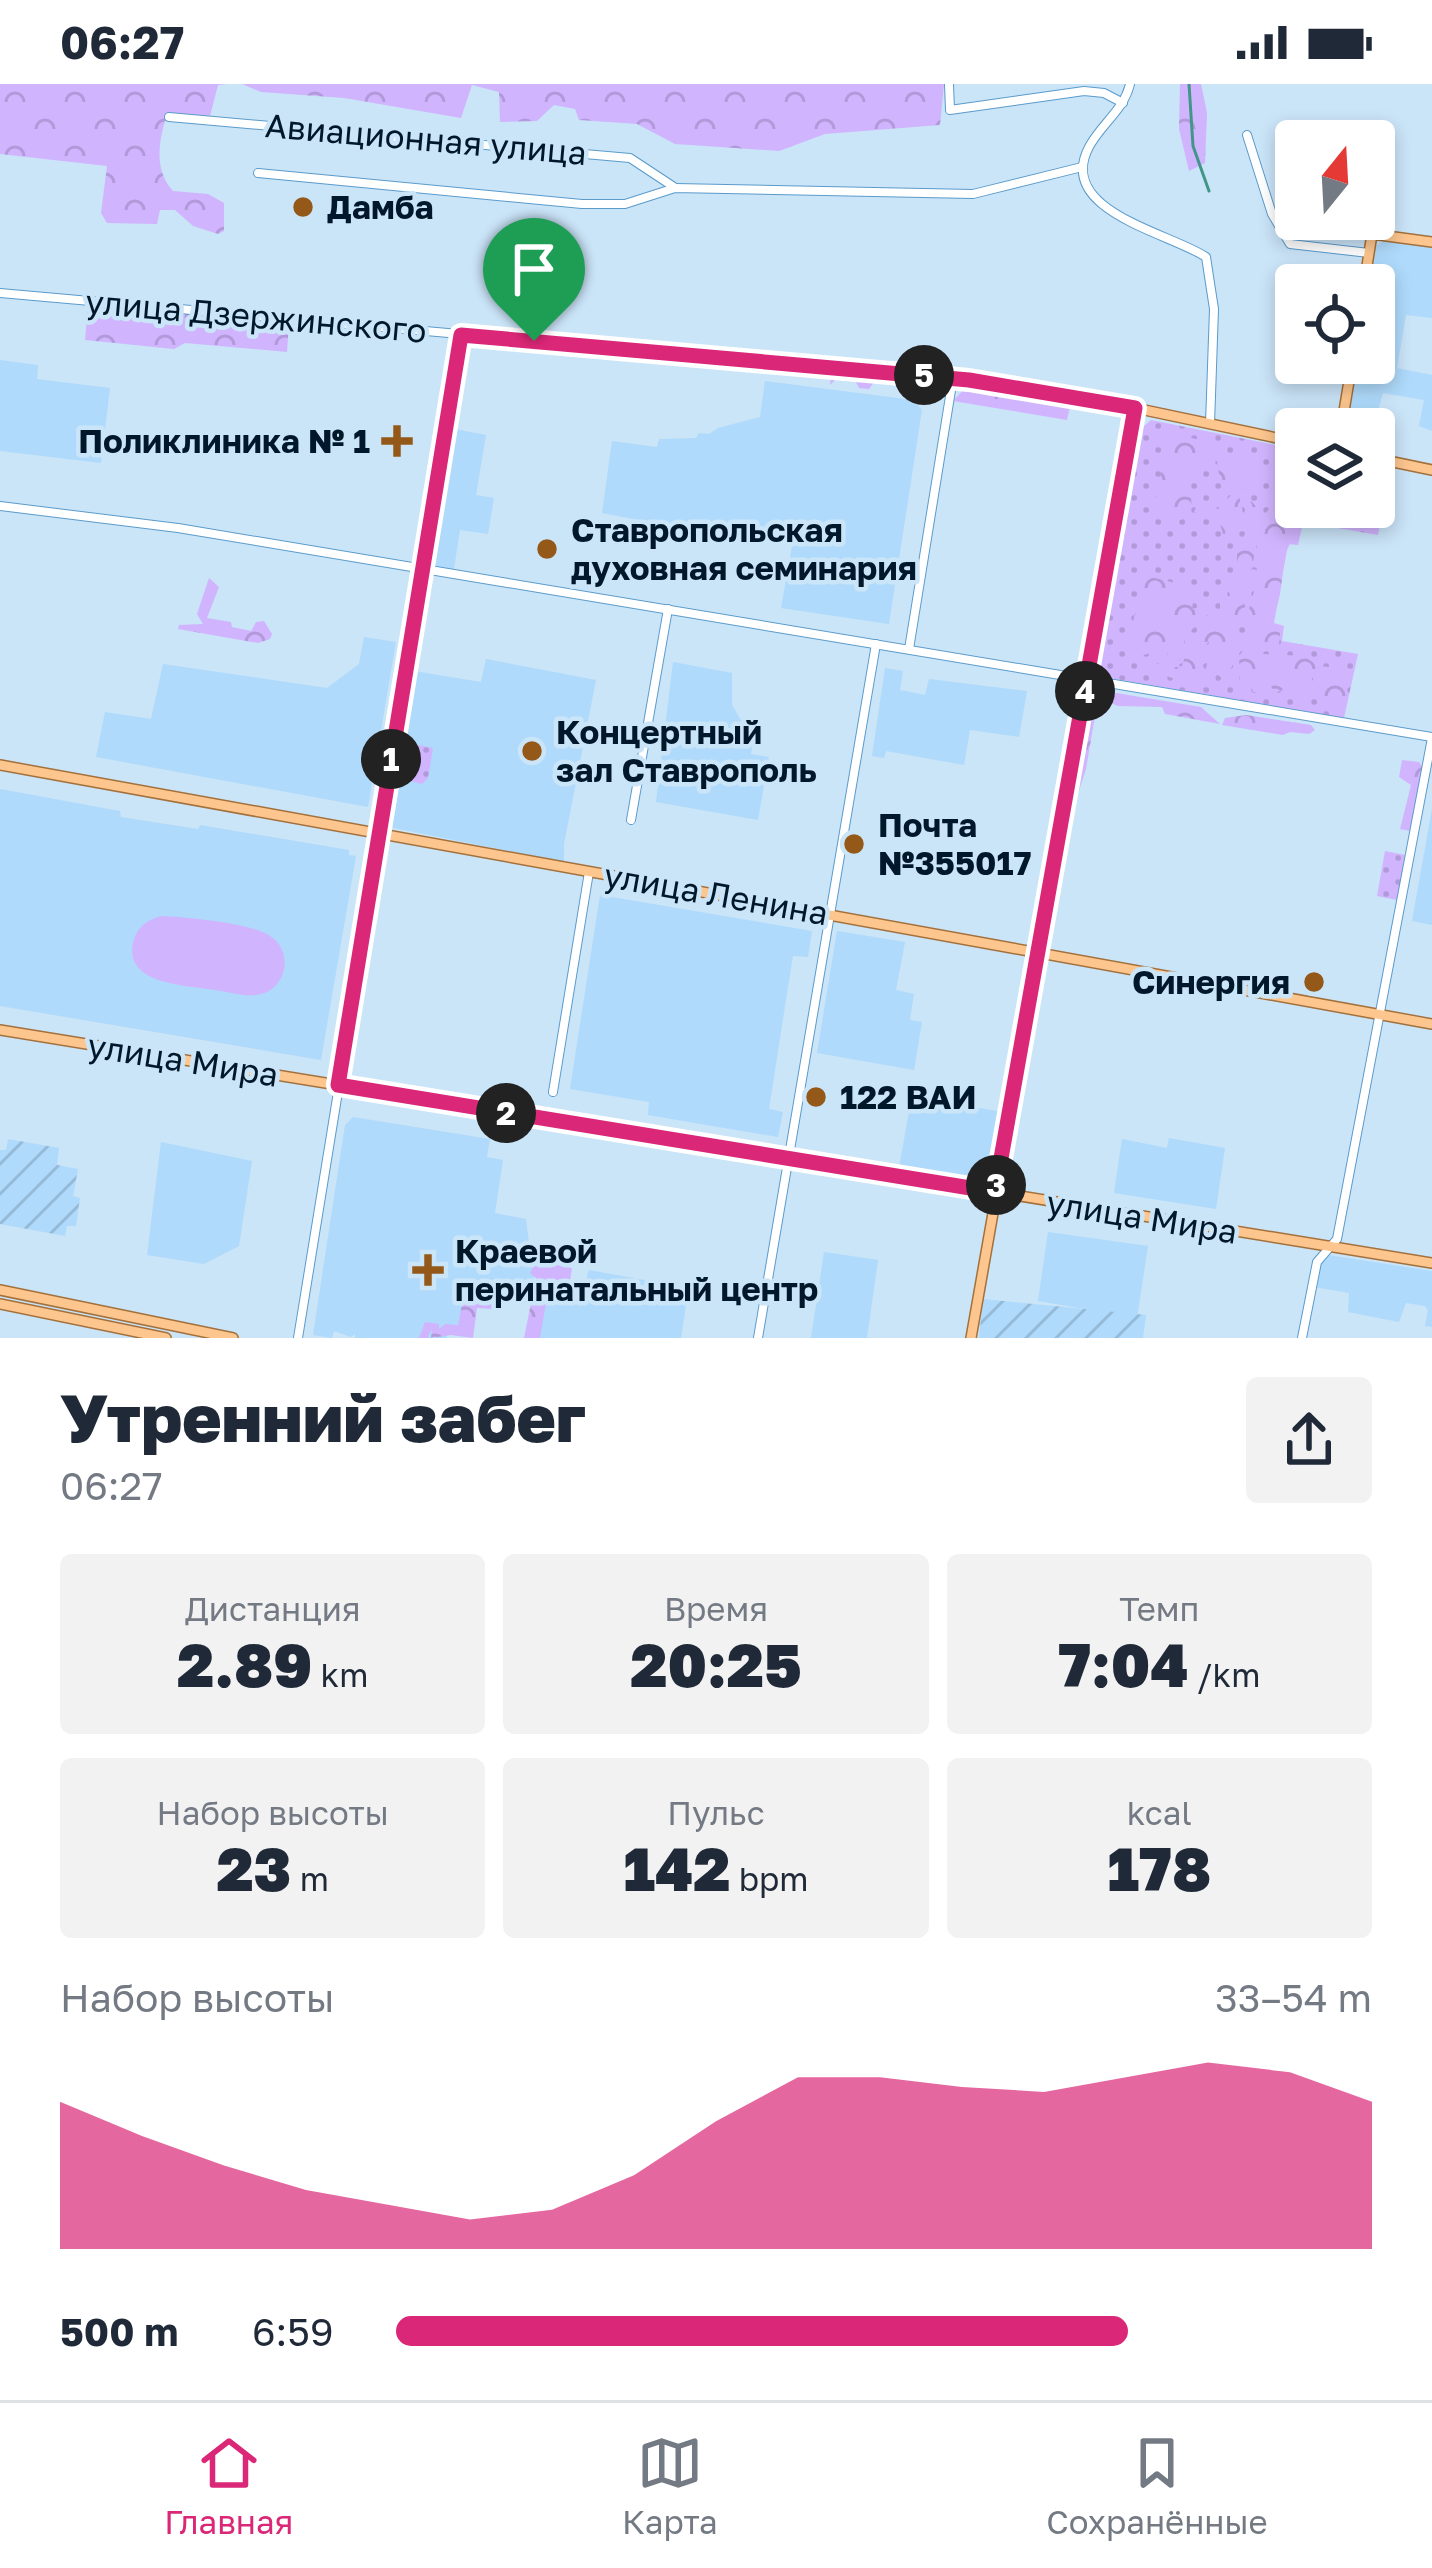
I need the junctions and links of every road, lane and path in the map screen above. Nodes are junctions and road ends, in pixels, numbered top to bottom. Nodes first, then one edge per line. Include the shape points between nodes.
1 (949, 84) edge
2 (1130, 84) edge
3 (1123, 103) junction
4 (169, 117) dead end
5 (1247, 135) dead end
6 (1082, 167) junction
7 (258, 172) dead end
8 (675, 188) junction
9 (1432, 242) edge
10 (1369, 253) junction
11 (1367, 264) edge
12 (0, 293) edge
13 (461, 335) junction
14 (953, 378) junction
15 (1135, 408) junction
16 (1210, 424) junction
17 (1275, 438) edge
18 (1395, 462) edge
19 (1432, 470) edge
20 (0, 506) edge
21 (422, 569) junction
22 (668, 609) junction
23 (876, 644) junction
24 (909, 650) junction
25 (1087, 680) junction
26 (1432, 737) edge
27 (0, 765) edge
28 (631, 820) dead end
29 (379, 833) junction
30 (589, 872) junction
31 (832, 914) junction
32 (1038, 951) junction
33 (1380, 1015) junction
34 (1432, 1024) edge
35 (0, 1030) edge
36 (338, 1085) junction
37 (553, 1093) dead end
38 (789, 1158) junction
39 (995, 1192) junction
40 (1330, 1247) junction
41 (1432, 1263) edge
42 (0, 1290) edge
43 (0, 1304) edge
44 (166, 1338) edge
45 (233, 1338) edge
46 (298, 1338) edge
47 (758, 1338) edge
48 (971, 1338) edge
49 (1302, 1338) edge

1 - 3 street via 950,110 1084,91
2 - 3 street
3 - 6 street
4 - 8 street, Авиационная улица via 630,158
5 - 10 street via 1290,244
6 - 8 street, Авиационная улица via 973,194
6 - 16 street via 1101,204 1206,256 1214,309
7 - 8 street, Авиационная улица via 582,204 625,204
9 - 10 main road via 1372,234
10 - 11 main road
12 - 13 street, улица Дзержинского
13 - 14 street, улица Дзержинского
13 - 21 street
14 - 15 street, улица Дзержинского
14 - 24 street
15 - 16 main road, улица Дзержинского
15 - 25 main road
16 - 17 main road, улица Дзержинского
18 - 19 main road
20 - 21 street
21 - 22 street
21 - 29 street
22 - 23 street
22 - 28 street
23 - 24 street
23 - 31 street
24 - 25 street
25 - 26 street
25 - 32 main road
26 - 33 street
27 - 29 main road, улица Ленина
29 - 30 main road, улица Ленина
29 - 36 street
30 - 31 main road, улица Ленина
30 - 37 street
31 - 32 main road, улица Ленина
31 - 38 street
32 - 33 main road, улица Ленина
32 - 39 main road
33 - 34 main road, улица Ленина
33 - 40 street
35 - 36 main road, улица Мира
36 - 38 main road, улица Мира
36 - 46 street
38 - 39 main road, улица Мира
38 - 47 street
39 - 40 main road, улица Мира
39 - 48 main road
40 - 41 main road, улица Мира
40 - 49 street via 1317,1262
42 - 45 main road
43 - 44 main road

